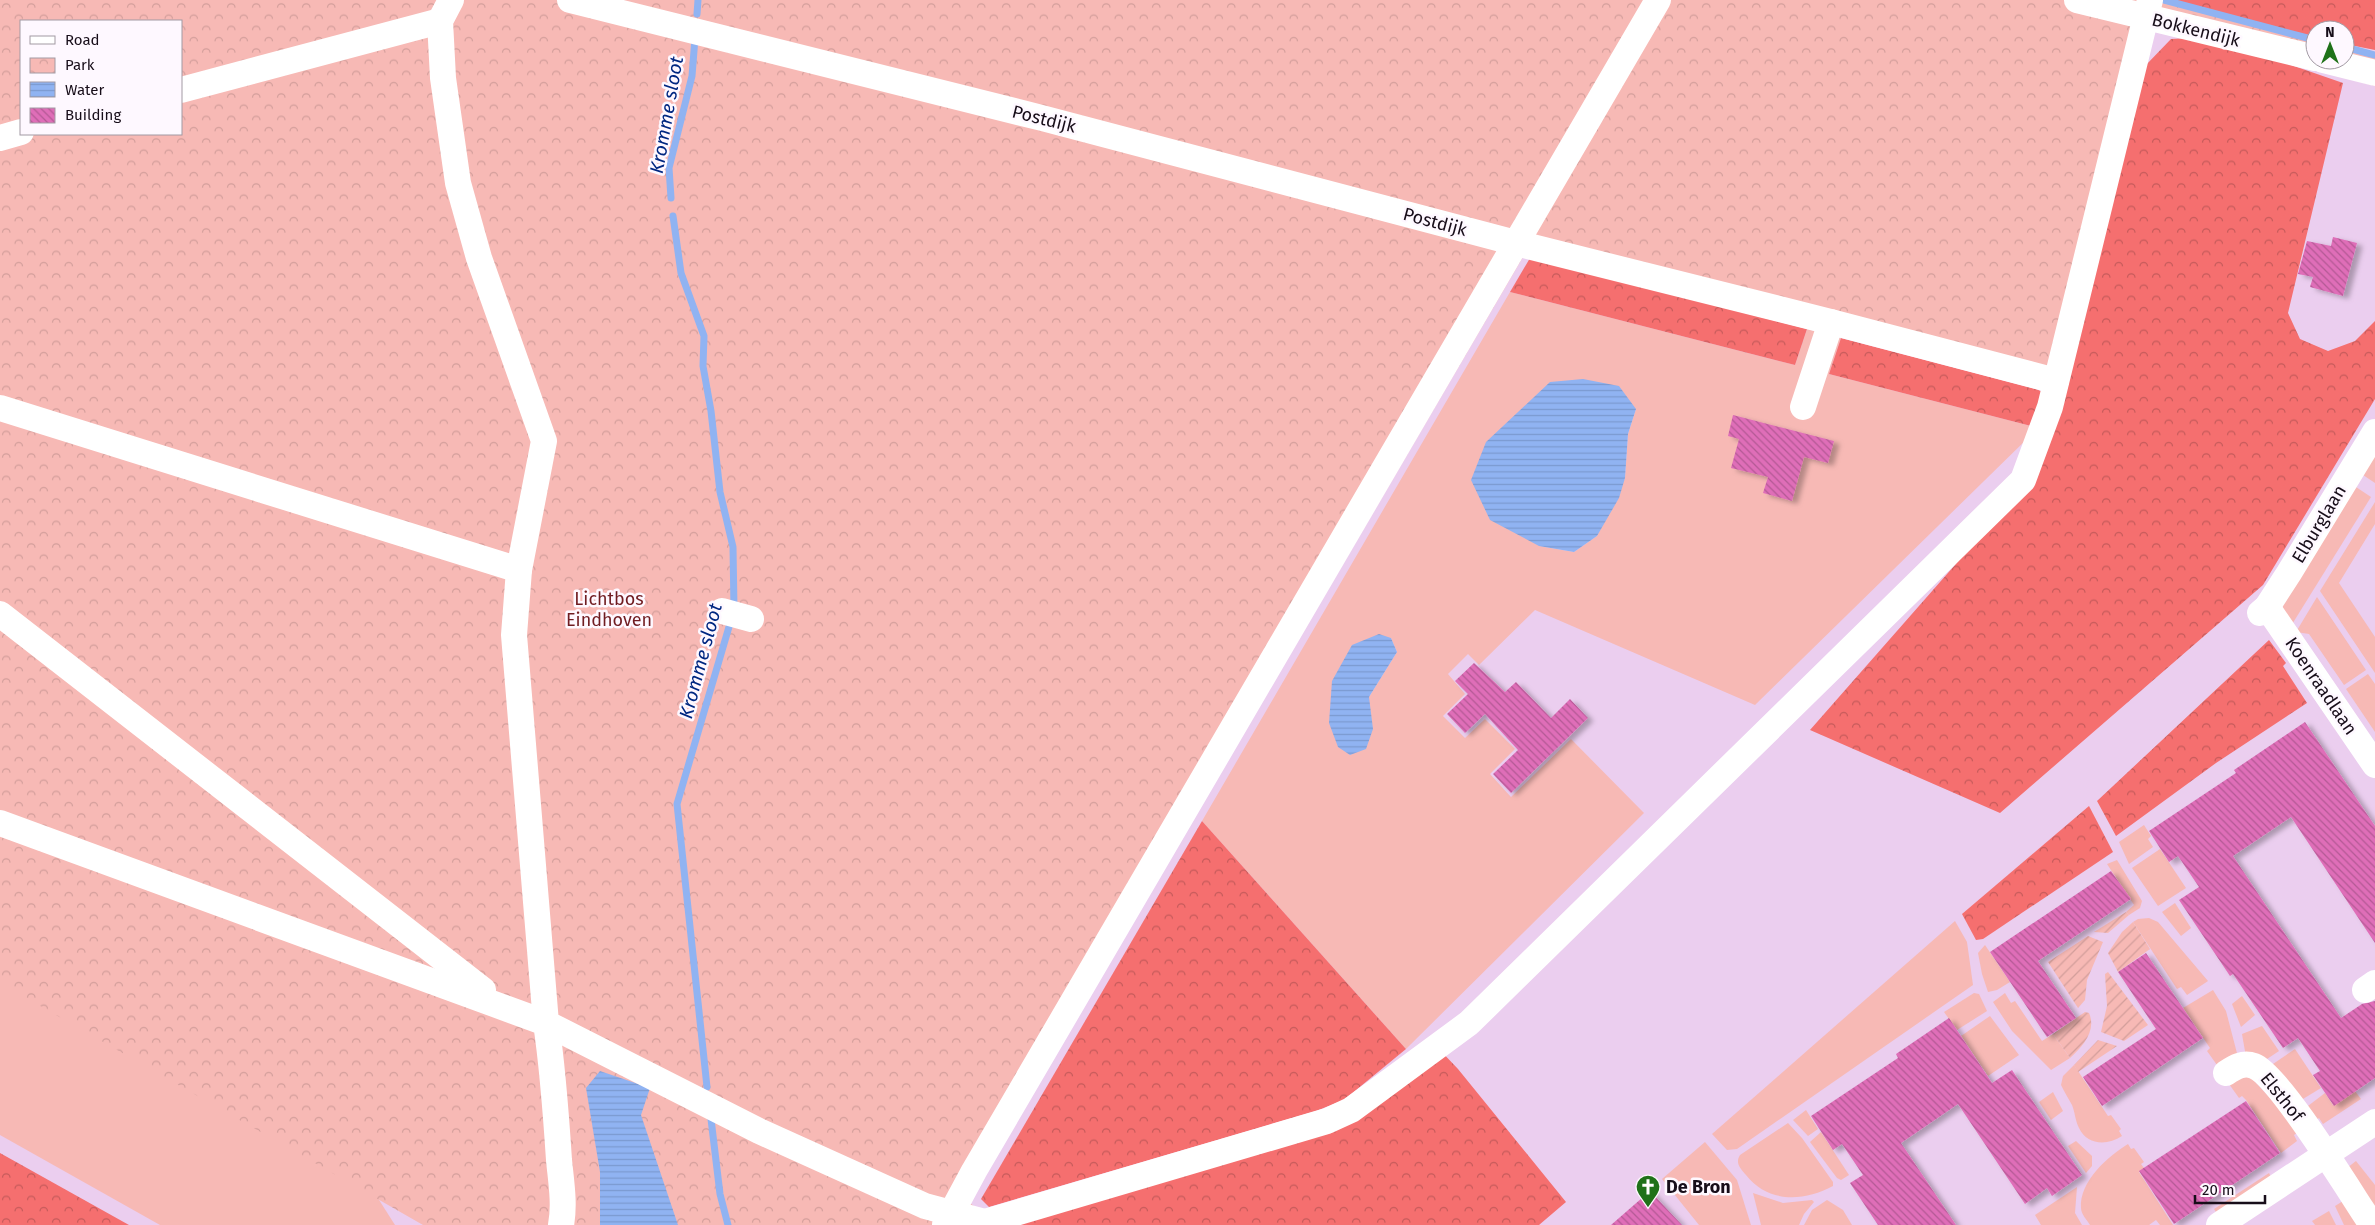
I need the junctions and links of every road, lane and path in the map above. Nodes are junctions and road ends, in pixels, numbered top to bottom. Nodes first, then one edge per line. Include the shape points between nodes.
1 (570, 0) edge
2 (1658, 0) edge
3 (2077, 0) edge
4 (2148, 9) edge
5 (446, 10) edge
6 (2305, 55) edge
7 (2355, 68) edge
8 (2375, 73) edge
9 (182, 90) edge
10 (20, 132) edge
11 (0, 138) edge
12 (1516, 243) junction
13 (1831, 322) junction
14 (2056, 381) junction
15 (1803, 407) dead end
16 (0, 408) edge
17 (2375, 432) edge
18 (519, 570) junction
19 (2264, 610) joint
20 (0, 614) edge
21 (2375, 765) edge
22 (0, 823) edge
23 (505, 1007) junction
24 (546, 1023) junction
25 (2226, 1073) dead end
26 (2375, 1122) edge
27 (2325, 1155) junction
28 (949, 1219) edge
29 (986, 1224) edge
30 (561, 1225) edge
31 (2220, 1225) edge
32 (2372, 1225) edge

1 - 12 street, Postdijk via 1032,115
2 - 12 street
3 - 4 street, Bokkendijk
4 - 6 street, Bokkendijk
4 - 14 street
5 - 9 street
5 - 18 street via 443,78 458,182 480,258 544,441
7 - 8 street
10 - 11 street
12 - 13 street, Postdijk
12 - 28 street
13 - 14 street, Postdijk
13 - 15 street
14 - 29 street via 2050,407 2023,480 1469,1023 1351,1110 1327,1121
16 - 18 street
17 - 19 street, Elburglaan
18 - 24 street via 514,635
19 - 21 street, Koenraadlaan
20 - 23 street
22 - 23 street
23 - 24 street
24 - 28 street via 759,1131
24 - 30 street via 559,1155
25 - 27 street, Elsthof via 2243,1064 2264,1072 2289,1100
26 - 27 street
27 - 31 street
27 - 32 street, Elsthof
28 - 29 street

